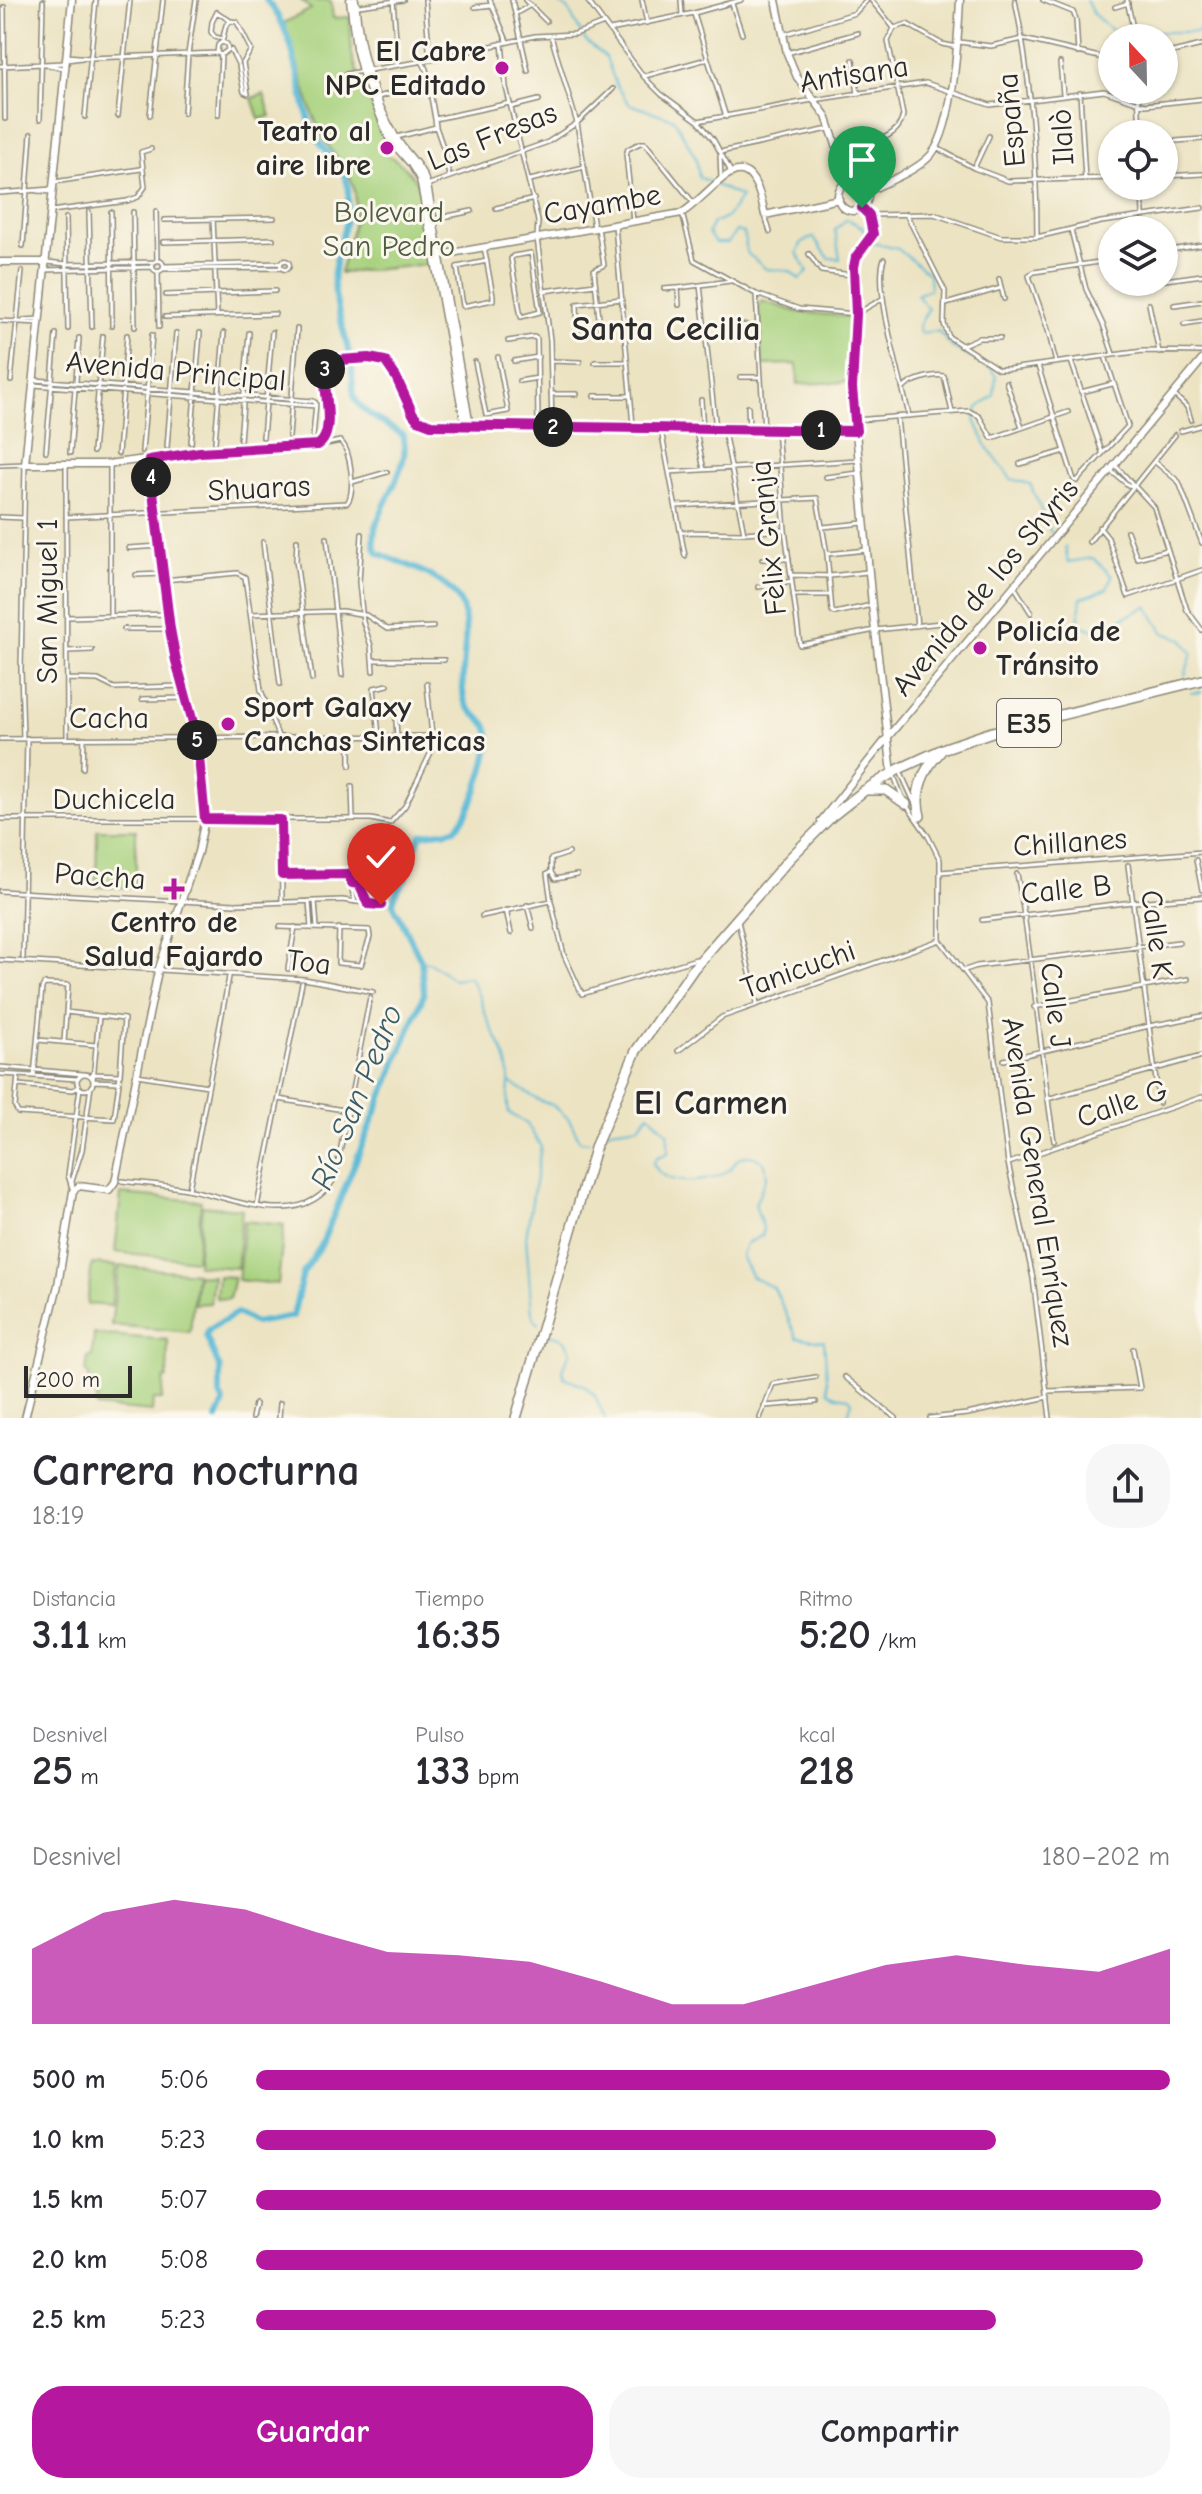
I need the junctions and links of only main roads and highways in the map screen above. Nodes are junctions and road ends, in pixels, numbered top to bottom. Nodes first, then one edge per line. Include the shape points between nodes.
1 (1202, 680) edge
2 (945, 748) junction
3 (865, 790) junction
4 (906, 804) road end
5 (920, 816) road end
6 (516, 1418) edge

1 - 2 highway, E35
2 - 3 highway, E35
2 - 5 highway via 922,778
3 - 4 highway via 886,790
3 - 6 highway, E35 via 804,843 737,917 636,1051 604,1125

